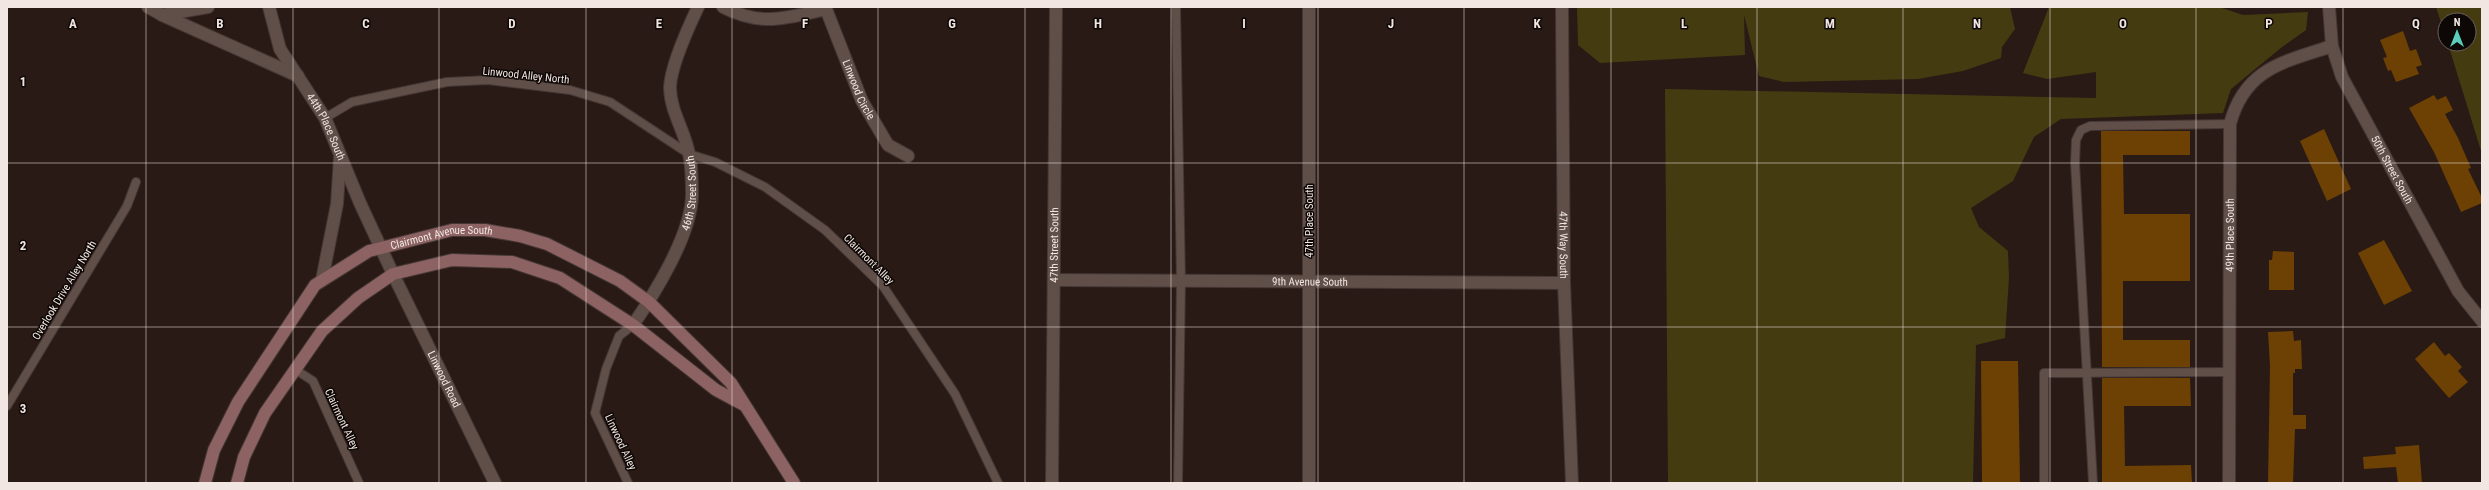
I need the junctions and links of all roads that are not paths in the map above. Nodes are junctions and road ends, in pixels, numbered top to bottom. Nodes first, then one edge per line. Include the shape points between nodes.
1 (148, 7) edge
2 (208, 7) edge
3 (269, 7) edge
4 (698, 7) edge
5 (723, 7) edge
6 (1056, 7) edge
7 (1176, 7) edge
8 (1309, 7) edge
9 (1562, 7) edge
10 (2329, 7) edge
11 (827, 8) edge
12 (162, 15) junction
13 (2332, 46) junction
14 (298, 77) junction
15 (325, 118) junction
16 (2230, 124) junction
17 (340, 154) junction
18 (689, 154) junction
19 (908, 156) dead end
20 (136, 182) dead end
21 (382, 248) junction
22 (393, 274) junction
23 (322, 280) junction
24 (1055, 280) junction
25 (1181, 281) junction
26 (1309, 282) junction
27 (1564, 283) junction
28 (649, 302) junction
29 (2482, 321) edge
30 (633, 325) junction
31 (296, 370) junction
32 (2229, 372) junction
33 (2086, 373) junction
34 (745, 405) junction
35 (7, 406) edge
36 (205, 483) edge
37 (237, 483) edge
38 (359, 483) edge
39 (495, 483) edge
40 (628, 483) edge
41 (794, 483) edge
42 (998, 483) edge
43 (1052, 483) edge
44 (1178, 483) edge
45 (1309, 483) edge
46 (1572, 483) edge
47 (2044, 483) edge
48 (2093, 483) edge
49 (2229, 483) edge

1 - 12 street
2 - 12 street
3 - 14 street, 44th Place South via 280,49
4 - 18 street, 46th Street South via 684,36 670,86 673,109
5 - 11 street via 735,13 773,21
6 - 24 street, 47th Street South
7 - 25 lane
8 - 26 street, 47th Place South
9 - 27 street, 47th Way South
10 - 13 street, 50th Street South
11 - 19 street, Linwood Circle via 862,101 888,145
12 - 14 street
13 - 16 street, 49th Place South via 2282,62 2258,76 2240,98
13 - 29 street, 50th Street South via 2342,78 2458,290
14 - 15 street, 44th Place South
15 - 17 street, 44th Place South
15 - 18 lane, Linwood Alley North via 352,102 447,82 488,80 570,90 610,102
16 - 32 street, 49th Place South
16 - 33 lane via 2090,126 2081,130 2076,140 2075,163
17 - 21 street, 44th Place South
17 - 23 street via 337,204
18 - 28 street, 46th Street South via 692,198 681,242
18 - 42 lane, Clairmont Alley via 715,162 765,187 825,230 883,286 955,394
20 - 35 lane, Overlook Drive Alley North via 127,206
21 - 22 street, 44th Place South
21 - 23 street, Clairmont Avenue South via 369,252
21 - 28 street, Clairmont Avenue South via 452,230 485,230 520,236 547,244 575,257 620,281
22 - 30 street, Clairmont Avenue South via 452,260 512,262 560,278
22 - 31 street, Clairmont Avenue South via 358,298 322,331
22 - 39 street, Linwood Road
23 - 36 street, Clairmont Avenue South via 315,285 238,402 214,450
24 - 25 street, 9th Avenue South
24 - 43 street, 47th Street South
25 - 26 street, 9th Avenue South
25 - 44 lane
26 - 27 street, 9th Avenue South
26 - 45 street, 47th Place South
27 - 46 street, 47th Way South
28 - 30 street, 46th Street South
28 - 34 street, Clairmont Avenue South via 731,383
30 - 34 street, Clairmont Avenue South via 716,390
30 - 40 lane, Linwood Alley via 619,336 606,369 595,412
31 - 37 street, Clairmont Avenue South via 265,413 244,457
31 - 38 lane, Clairmont Alley via 312,381
32 - 33 lane
32 - 49 street, 49th Place South
33 - 47 lane via 2044,373
33 - 48 lane
34 - 41 street, Clairmont Avenue South

